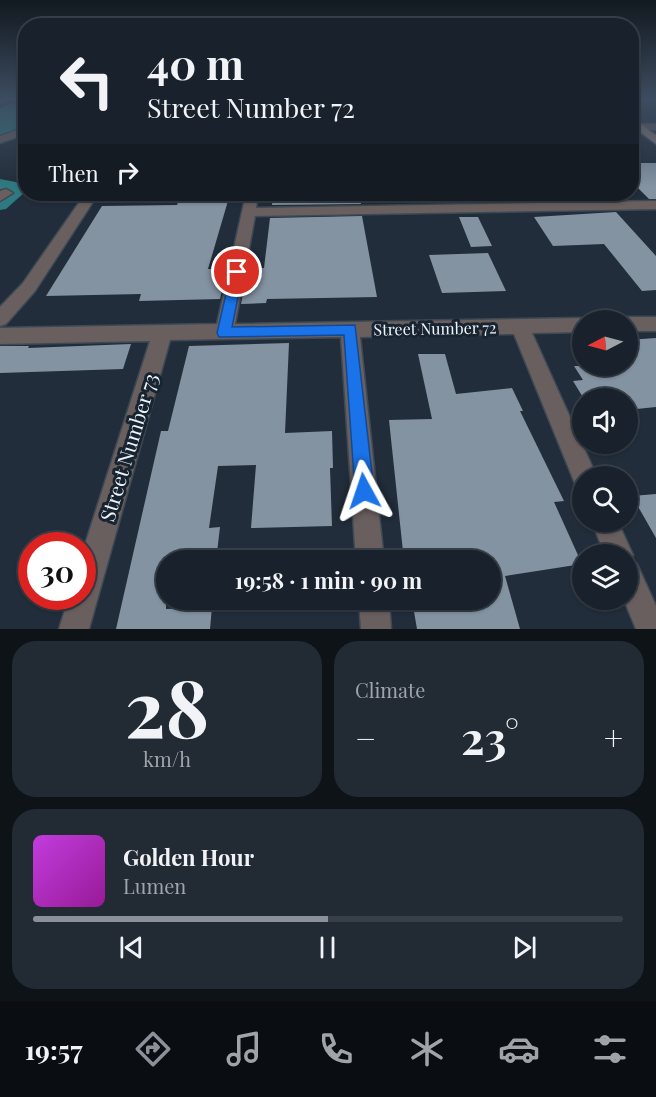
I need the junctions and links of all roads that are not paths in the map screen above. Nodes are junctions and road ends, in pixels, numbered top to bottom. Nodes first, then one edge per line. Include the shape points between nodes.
1 (641, 128) edge
2 (18, 133) edge
3 (0, 140) edge
4 (656, 141) edge
5 (86, 201) edge
6 (251, 201) edge
7 (409, 201) edge
8 (570, 201) edge
9 (656, 205) edge
10 (574, 206) junction
11 (411, 209) junction
12 (250, 212) junction
13 (0, 319) edge
14 (638, 324) edge
15 (656, 324) edge
16 (572, 325) edge
17 (520, 327) junction
18 (350, 329) junction
19 (224, 333) junction
20 (162, 334) junction
21 (0, 336) edge
22 (580, 466) edge
23 (369, 550) edge
24 (638, 599) edge
25 (375, 610) edge
26 (74, 629) edge
27 (376, 629) edge
28 (651, 629) edge

1 - 4 street
2 - 3 street
5 - 13 street via 29,287
6 - 12 street
7 - 11 street
8 - 10 street
9 - 10 street
10 - 11 street
11 - 12 street
12 - 19 street
14 - 15 street
16 - 17 street, Street Number 72
17 - 18 street, Street Number 72
17 - 22 street
18 - 19 street, Street Number 72
18 - 23 street
19 - 20 street, Street Number 72
20 - 21 street, Street Number 72
20 - 26 street, Street Number 73
24 - 28 street
25 - 27 street

